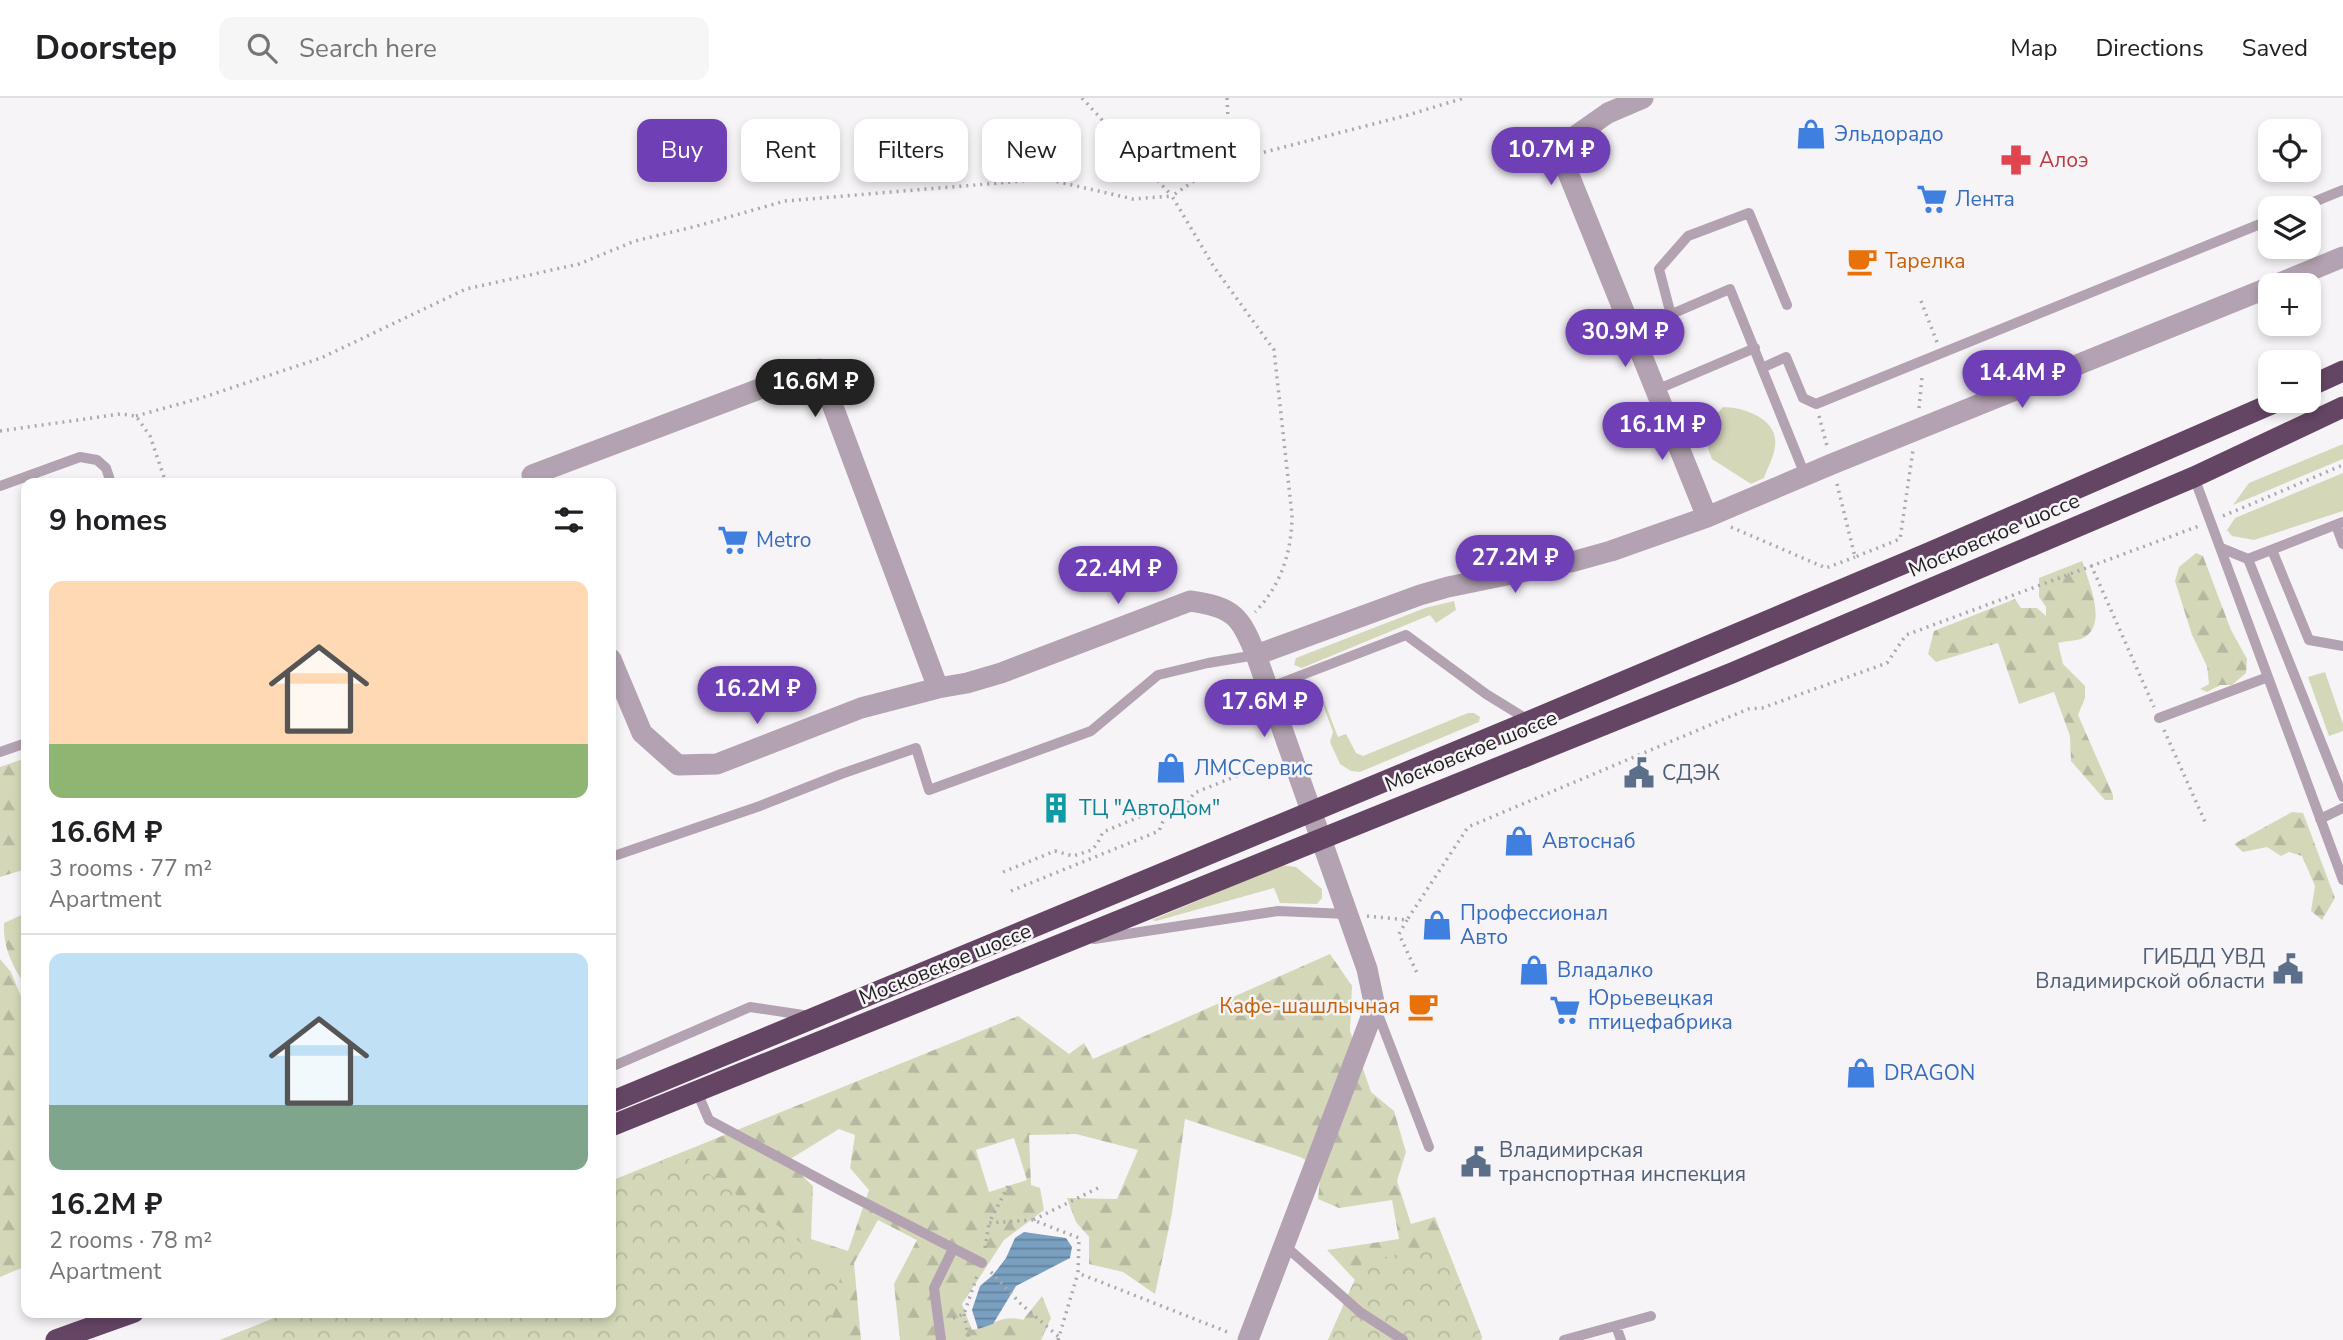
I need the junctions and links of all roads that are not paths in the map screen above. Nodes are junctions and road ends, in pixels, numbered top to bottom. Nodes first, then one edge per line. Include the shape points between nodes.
1 (1643, 98) edge
2 (2343, 190) edge
3 (2321, 199) edge
4 (2258, 225) edge
5 (2343, 257) edge
6 (2304, 273) edge
7 (2258, 292) edge
8 (1787, 305) dead end
9 (1671, 315) junction
10 (1632, 331) junction
11 (1755, 348) junction
12 (1762, 368) junction
13 (2343, 371) edge
14 (2321, 381) edge
15 (1656, 390) junction
16 (2343, 407) edge
17 (2258, 410) edge
18 (1805, 475) junction
19 (2194, 477) junction
20 (21, 478) edge
21 (22, 478) edge
22 (109, 478) edge
23 (533, 478) edge
24 (0, 486) edge
25 (1707, 517) junction
26 (2340, 524) edge
27 (2343, 544) edge
28 (2221, 548) junction
29 (2272, 550) junction
30 (2248, 559) junction
31 (2343, 646) edge
32 (1256, 654) junction
33 (616, 671) edge
34 (2268, 677) junction
35 (938, 688) junction
36 (1268, 688) junction
37 (2159, 718) road end
38 (1530, 721) junction
39 (21, 745) edge
40 (0, 752) edge
41 (2343, 797) edge
42 (2343, 808) edge
43 (1311, 810) junction
44 (2320, 819) junction
45 (1321, 838) junction
46 (616, 855) edge
47 (2343, 880) edge
48 (1347, 914) junction
49 (1044, 951) junction
50 (1375, 1007) junction
51 (816, 1017) junction
52 (616, 1065) edge
53 (697, 1092) junction
54 (616, 1100) edge
55 (616, 1124) edge
56 (1429, 1147) dead end
57 (1284, 1245) junction
58 (953, 1248) junction
59 (986, 1268) road end
60 (1651, 1316) dead end
61 (90, 1318) edge
62 (117, 1318) edge
63 (1616, 1326) junction
64 (1242, 1338) edge
65 (42, 1340) edge
66 (56, 1340) edge
67 (941, 1340) edge
68 (1402, 1340) edge
69 (1564, 1340) edge
70 (1621, 1340) edge

1 - 10 street via 1608,113 1558,148
2 - 3 lane
4 - 12 lane via 1816,404 1803,398 1786,357
5 - 6 street
7 - 18 street
8 - 9 lane via 1749,213 1688,236 1659,269
9 - 10 lane
9 - 11 lane via 1730,289
10 - 15 street
11 - 12 lane
11 - 15 lane
12 - 18 lane
13 - 14 highway
15 - 25 street
16 - 19 highway, Московское шоссе
17 - 38 highway, Московское шоссе
18 - 25 street
19 - 28 lane
19 - 45 highway, Московское шоссе via 1732,673
20 - 24 lane
21 - 22 lane via 80,457 97,460
23 - 35 street via 819,369
25 - 32 street via 1587,558 1420,595
26 - 27 lane
26 - 29 lane
28 - 30 lane
28 - 34 lane
29 - 30 lane
29 - 31 lane via 2309,640
30 - 41 lane
32 - 35 street via 1243,624 1217,605 1190,601 1001,673
32 - 36 street
32 - 46 lane via 1158,675 1091,731 929,790 916,748
33 - 35 street via 642,733 678,765 717,764 861,708
34 - 37 lane
34 - 44 lane
36 - 38 lane via 1406,635
36 - 43 street
38 - 43 highway, Московское шоссе
39 - 40 lane
42 - 44 lane
43 - 45 street
43 - 51 highway, Московское шоссе
44 - 47 lane
45 - 48 street
45 - 49 highway, Московское шоссе
48 - 49 lane via 1278,911
48 - 50 street
49 - 53 highway, Московское шоссе
50 - 56 lane
50 - 57 street
51 - 52 lane via 750,1007
51 - 54 highway, Московское шоссе
53 - 55 highway, Московское шоссе
53 - 58 lane via 709,1119
57 - 64 street
57 - 68 lane via 1360,1312
58 - 59 lane
58 - 67 lane via 934,1288
60 - 63 lane
61 - 65 highway
62 - 66 highway
63 - 69 lane
63 - 70 lane

